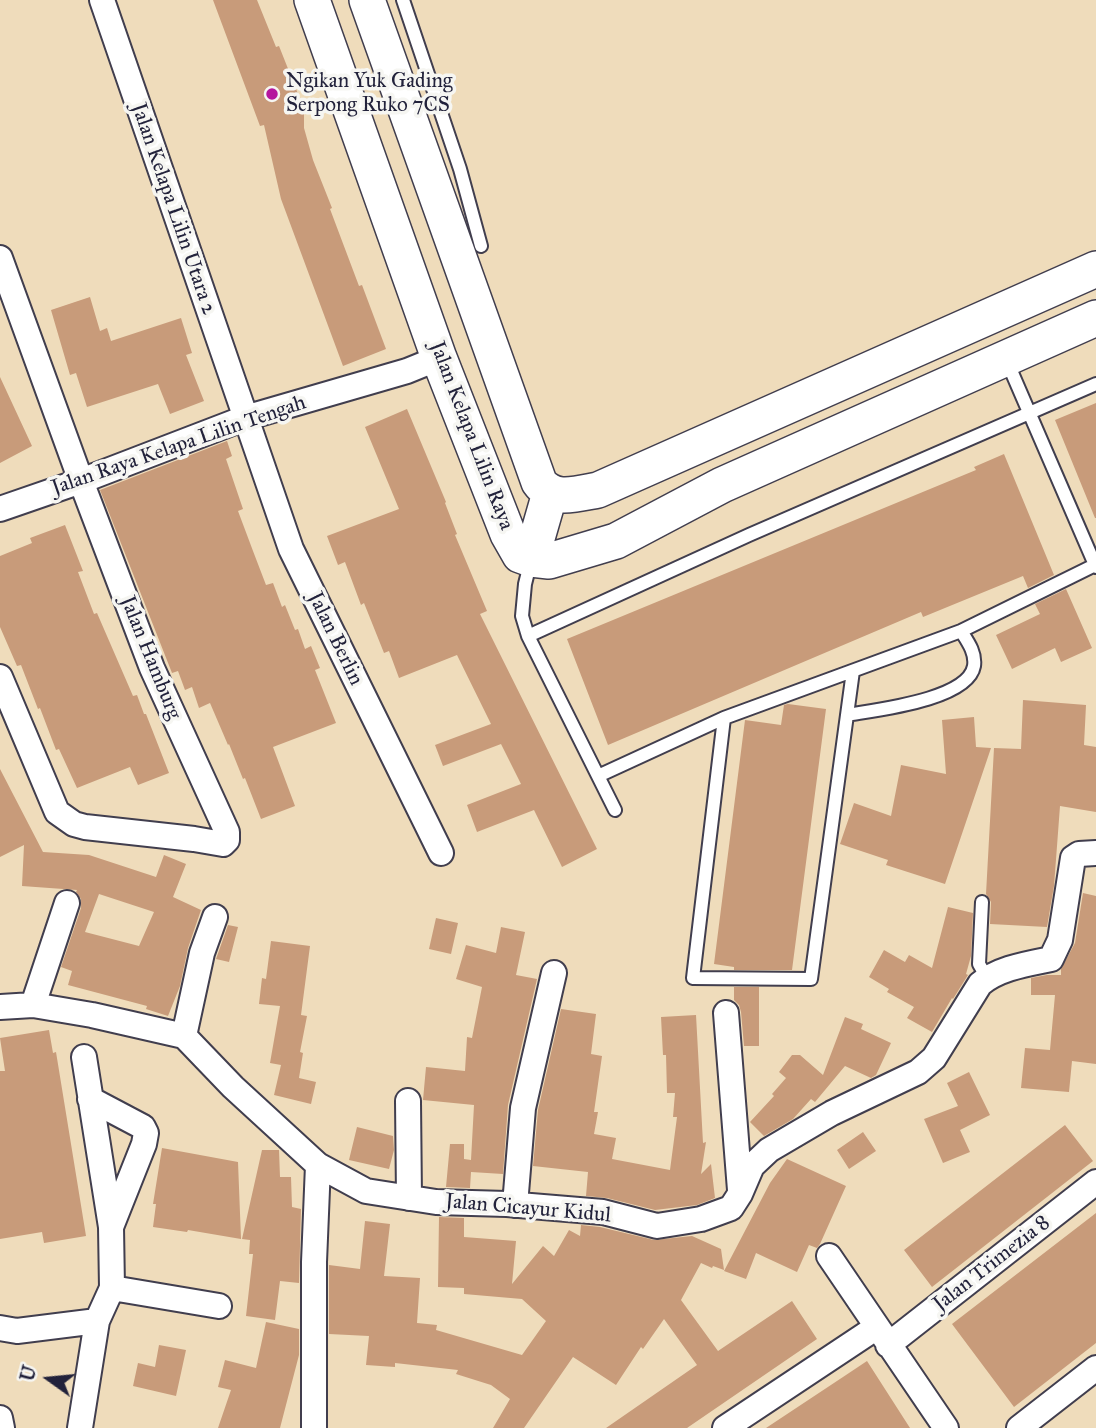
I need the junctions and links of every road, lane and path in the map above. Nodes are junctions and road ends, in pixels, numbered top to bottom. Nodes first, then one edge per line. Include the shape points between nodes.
1 (102, 0) edge
2 (312, 0) edge
3 (367, 0) edge
4 (403, 0) edge
5 (446, 174) junction
6 (481, 246) dead end
7 (0, 258) edge
8 (1096, 269) edge
9 (1096, 318) edge
10 (439, 358) junction
11 (1005, 358) junction
12 (1096, 384) edge
13 (1028, 412) junction
14 (245, 418) junction
15 (80, 481) junction
16 (598, 490) junction
17 (550, 493) junction
18 (0, 509) edge
19 (616, 541) junction
20 (531, 559) junction
21 (1096, 566) edge
22 (961, 631) junction
23 (527, 636) junction
24 (853, 671) junction
25 (0, 677) edge
26 (847, 715) junction
27 (724, 718) junction
28 (598, 776) junction
29 (615, 810) dead end
30 (441, 853) dead end
31 (1096, 853) edge
32 (982, 902) dead end
33 (67, 903) dead end
34 (215, 917) dead end
35 (554, 973) dead end
36 (987, 978) junction
37 (33, 1005) junction
38 (0, 1007) edge
39 (726, 1013) dead end
40 (184, 1036) junction
41 (85, 1057) dead end
42 (90, 1099) junction
43 (408, 1101) dead end
44 (318, 1164) junction
45 (1096, 1182) edge
46 (740, 1194) junction
47 (409, 1198) junction
48 (515, 1205) junction
49 (111, 1227) junction
50 (829, 1256) dead end
51 (112, 1288) junction
52 (219, 1306) dead end
53 (97, 1321) junction
54 (6, 1334) edge
55 (882, 1336) junction
56 (1096, 1368) edge
57 (0, 1418) edge
58 (2, 1428) edge
59 (80, 1428) edge
60 (314, 1428) edge
61 (725, 1428) edge
62 (946, 1428) edge
63 (1019, 1428) edge

1 - 14 street, Jalan Kelapa Lilin Utara 2
2 - 10 street, Jalan Kelapa Lilin Raya
3 - 5 street
4 - 5 lane
5 - 6 lane
5 - 17 street via 539,482
7 - 15 street, Jalan Hamburg
8 - 16 street
9 - 11 street
10 - 14 street, Jalan Raya Kelapa Lilin Tengah
10 - 20 street, Jalan Kelapa Lilin Raya via 508,534 520,555
11 - 13 lane
11 - 19 street via 722,485
12 - 13 lane
13 - 21 lane
13 - 23 lane
14 - 15 street, Jalan Raya Kelapa Lilin Tengah
14 - 30 street, Jalan Berlin via 291,549
15 - 18 street, Jalan Raya Kelapa Lilin Tengah
15 - 25 street, Jalan Hamburg via 152,668 227,840 223,844 85,827 57,812
16 - 17 street
16 - 19 street via 591,518 595,528
17 - 20 street
19 - 20 street via 549,561
20 - 23 lane via 522,616
21 - 22 lane
22 - 24 lane
22 - 26 lane via 971,647 974,668 960,684 903,706
23 - 28 lane
24 - 26 lane
24 - 27 lane
26 - 27 lane via 811,979 693,978
27 - 28 lane
28 - 29 lane
31 - 36 street via 1073,858 1060,940 1051,959
32 - 36 lane via 979,964
33 - 37 street
34 - 40 street via 202,953
35 - 48 street via 523,1108
36 - 46 street, Jalan Cicayur Kidul via 934,1058 918,1072 832,1113 769,1150 752,1167
37 - 38 street
37 - 40 street
39 - 46 street
40 - 44 street, Jalan Cicayur Kidul
41 - 42 street
42 - 49 street
42 - 49 street via 143,1127 146,1133
43 - 47 street
44 - 47 street, Jalan Cicayur Kidul via 366,1191
44 - 60 street
45 - 55 street, Jalan Trimezia 8
46 - 48 street, Jalan Cicayur Kidul via 721,1212 657,1226 603,1212
47 - 48 street, Jalan Cicayur Kidul
49 - 51 street
50 - 55 street
51 - 52 street
51 - 53 street
53 - 54 street
53 - 59 street
55 - 61 street, Jalan Trimezia 8
55 - 62 street
56 - 63 street
57 - 58 street

